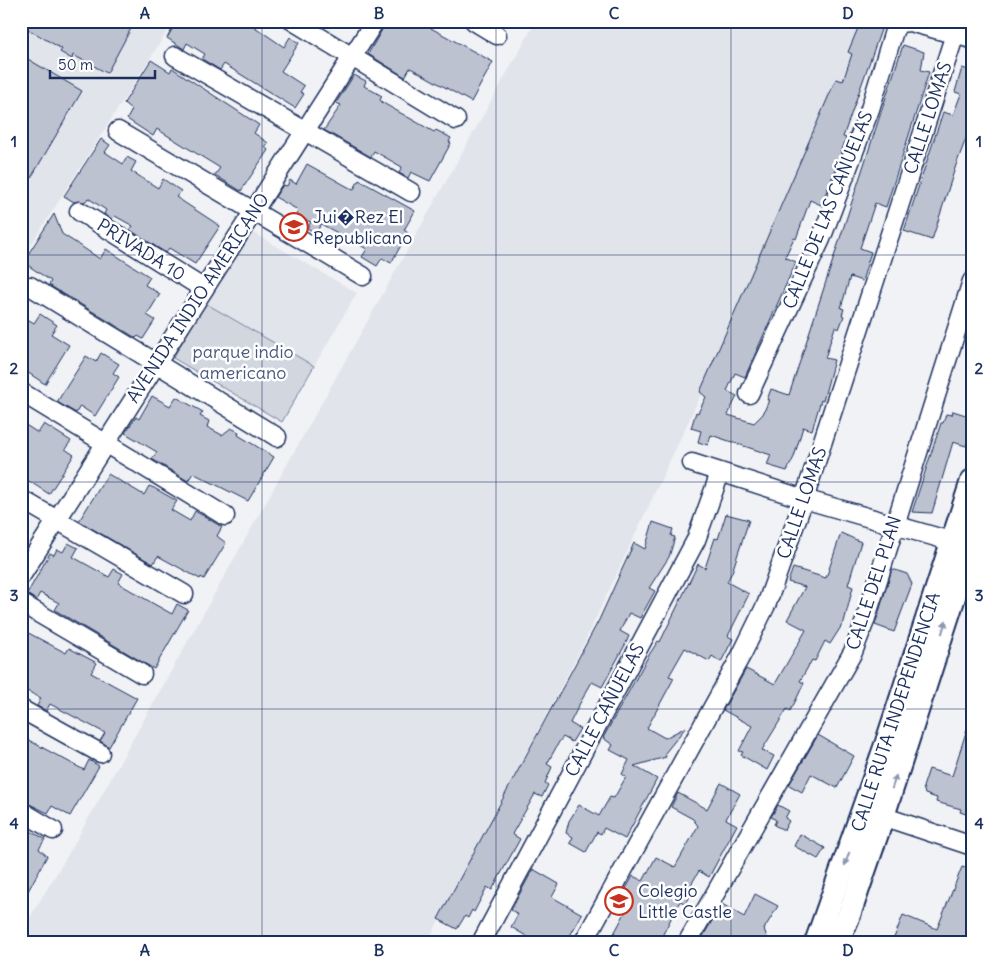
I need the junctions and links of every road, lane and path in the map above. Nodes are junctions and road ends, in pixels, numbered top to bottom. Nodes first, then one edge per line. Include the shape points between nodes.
1 (293, 21) edge
2 (375, 21) edge
3 (474, 21) edge
4 (955, 34) junction
5 (497, 35) dead end
6 (972, 39) edge
7 (175, 56) dead end
8 (352, 57) junction
9 (456, 120) dead end
10 (118, 131) dead end
11 (305, 131) junction
12 (411, 192) dead end
13 (79, 211) dead end
14 (254, 212) junction
15 (363, 276) dead end
16 (972, 281) edge
17 (30, 286) dead end
18 (204, 289) junction
19 (156, 364) junction
20 (21, 392) edge
21 (749, 394) dead end
22 (277, 437) dead end
23 (105, 444) junction
24 (692, 463) dead end
25 (720, 473) junction
26 (972, 481) edge
27 (21, 499) edge
28 (804, 499) junction
29 (225, 516) dead end
30 (56, 521) junction
31 (894, 524) junction
32 (965, 543) edge
33 (21, 576) edge
34 (184, 594) dead end
35 (21, 603) edge
36 (142, 674) dead end
37 (21, 708) edge
38 (100, 753) dead end
39 (21, 811) edge
40 (873, 813) junction
41 (53, 830) dead end
42 (972, 846) edge
43 (481, 943) edge
44 (583, 943) edge
45 (687, 943) edge
46 (816, 943) edge
47 (836, 943) edge

1 - 8 street
2 - 8 street, AVENIDA INDIO AMERICANO
3 - 5 street
4 - 6 street
4 - 21 street, CALLE DE LAS CAÑUELAS via 910,22 899,23 894,31 870,110 821,239
4 - 28 street, CALLE LOMAS
7 - 11 street
8 - 9 street
8 - 11 street, AVENIDA INDIO AMERICANO
10 - 14 street
11 - 12 street
11 - 14 street, AVENIDA INDIO AMERICANO
13 - 18 street, PRIVADA 10
14 - 15 street
14 - 18 street, AVENIDA INDIO AMERICANO
16 - 31 street, CALLE DEL PLAN
17 - 19 street
18 - 19 street, AVENIDA INDIO AMERICANO
19 - 22 street
19 - 23 street, AVENIDA INDIO AMERICANO
20 - 23 street
23 - 29 street
23 - 30 street, AVENIDA INDIO AMERICANO
24 - 25 street
25 - 28 street
25 - 43 street, CALLE CAÑUELAS via 696,540
26 - 32 main road, CALLE RUTA INDEPENDENCIA
27 - 30 street
28 - 31 street
28 - 44 street, CALLE LOMAS via 768,603
30 - 33 street, AVENIDA INDIO AMERICANO
30 - 34 street
31 - 32 street
31 - 45 street, CALLE DEL PLAN via 853,652
32 - 40 main road, CALLE RUTA INDEPENDENCIA
35 - 36 street
37 - 38 street
39 - 41 street
40 - 42 street
40 -> 46 main road, CALLE RUTA INDEPENDENCIA
40 - 47 main road, CALLE RUTA INDEPENDENCIA via 849,914

